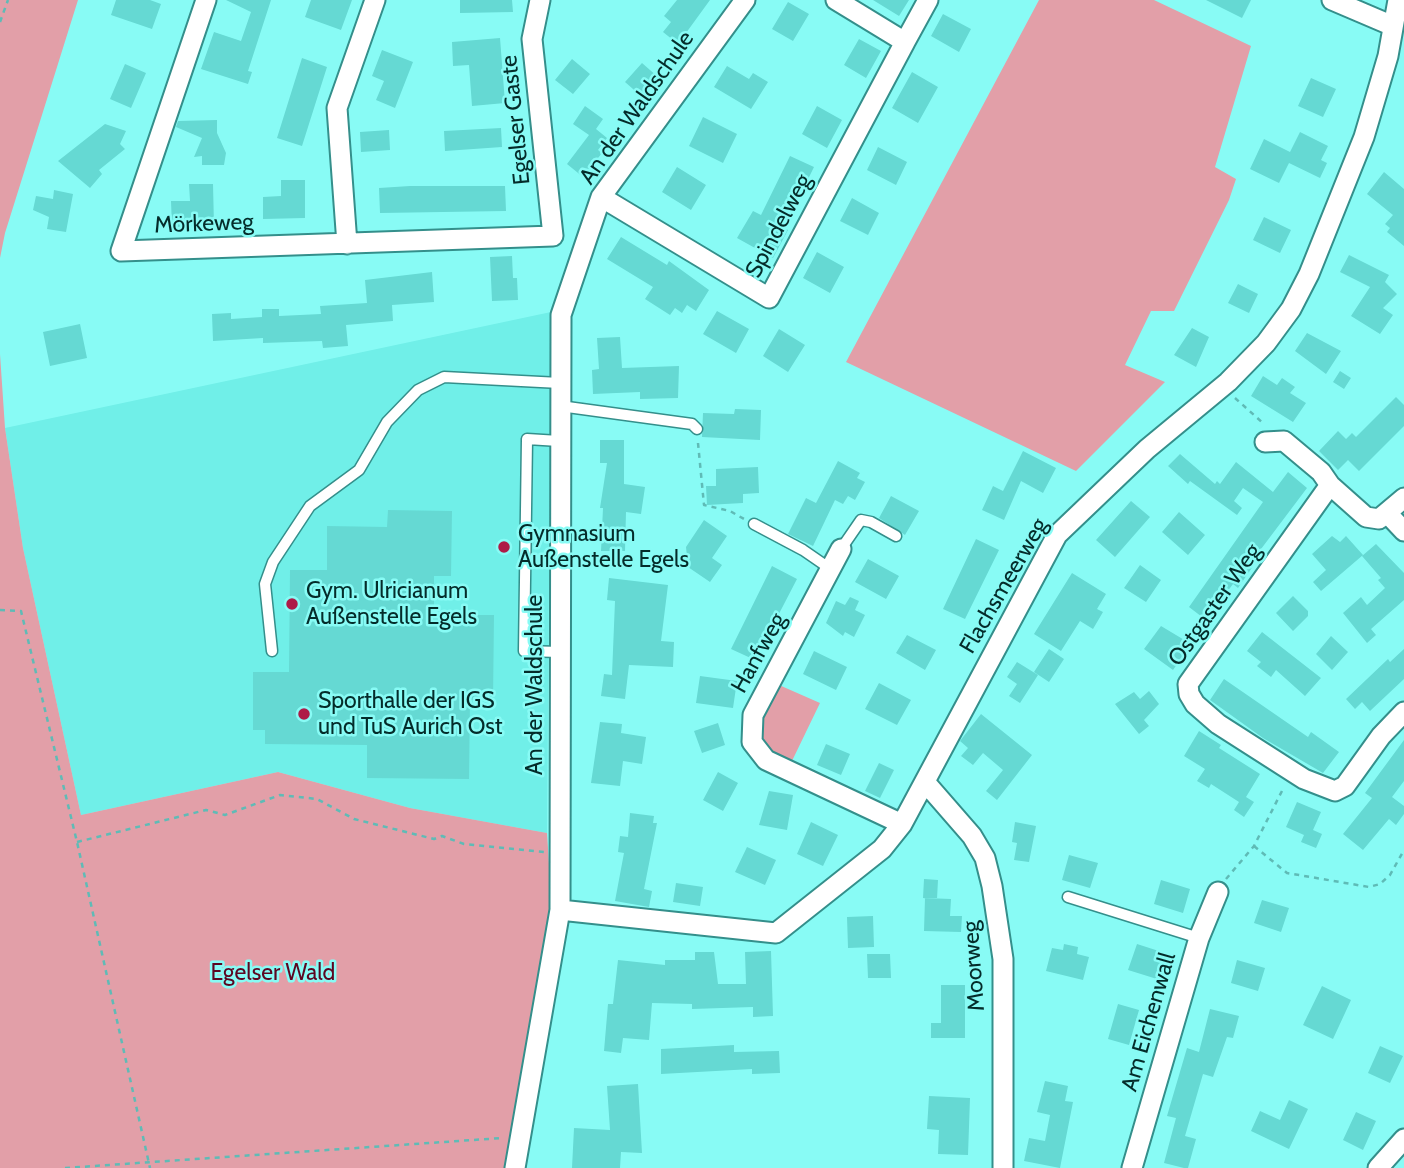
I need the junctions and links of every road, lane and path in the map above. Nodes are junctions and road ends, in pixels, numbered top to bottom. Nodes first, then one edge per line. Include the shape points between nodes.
1 (8, 0) edge
2 (206, 0) edge
3 (374, 0) edge
4 (540, 0) edge
5 (745, 0) edge
6 (836, 0) edge
7 (928, 0) edge
8 (1332, 0) edge
9 (1398, 0) edge
10 (0, 22) edge
11 (1393, 26) junction
12 (905, 42) junction
13 (601, 197) junction
14 (553, 236) joint
15 (347, 244) junction
16 (560, 383) junction
17 (1222, 387) junction
18 (559, 406) junction
19 (697, 429) joint
20 (1275, 441) joint
21 (559, 442) junction
22 (1330, 485) junction
23 (1404, 498) edge
24 (1388, 514) junction
25 (754, 524) joint
26 (1404, 531) edge
27 (897, 536) dead end
28 (841, 550) joint
29 (832, 570) junction
30 (0, 610) edge
31 (272, 651) dead end
32 (560, 652) junction
33 (1404, 712) edge
34 (1292, 772) junction
35 (925, 782) junction
36 (902, 824) junction
37 (77, 842) junction
38 (1254, 846) junction
39 (1404, 850) edge
40 (558, 854) junction
41 (1218, 892) joint
42 (1068, 897) dead end
43 (560, 909) junction
44 (1199, 938) junction
45 (520, 1137) junction
46 (1404, 1139) edge
47 (148, 1162) junction
48 (65, 1168) edge
49 (150, 1168) edge
50 (515, 1168) edge
51 (1003, 1168) edge
52 (1132, 1168) edge
53 (1378, 1168) edge

1 - 10 path
2 - 15 street, Mörkeweg via 121,251
3 - 15 street via 337,108
4 - 14 street, Egelser Gaste via 532,38
5 - 13 street, An der Waldschule
6 - 12 street
7 - 12 street, Spindelweg
8 - 11 street
9 - 11 street, Flachsmeerweg
11 - 17 street, Flachsmeerweg via 1368,124 1309,274 1266,343
12 - 13 street, Spindelweg via 769,298
13 - 16 street, An der Waldschule via 561,315
14 - 15 street, Mörkeweg
16 - 18 street, An der Waldschule
16 - 31 lane via 444,377 418,390 387,422 359,470 310,506 273,562 265,584
17 - 20 path
17 - 35 street, Flachsmeerweg via 1147,449 1057,535
18 - 19 lane via 692,424
18 - 21 street, An der Waldschule
19 - 25 path via 704,505 730,510
20 - 22 street via 1321,471
21 - 32 street, An der Waldschule
21 - 32 lane via 527,439 524,651
22 - 24 street via 1366,517 1379,519
22 - 34 street, Ostgaster Weg via 1188,684 1195,704 1218,724
23 - 24 street
24 - 26 street
25 - 29 lane
27 - 28 lane via 861,520
28 - 29 street, Hanfweg
29 - 36 street, Hanfweg via 753,715 752,742 766,760
30 - 37 path via 21,611
32 - 40 street, An der Waldschule
33 - 34 street, Ostgaster Weg via 1345,786 1335,791 1323,789
34 - 38 path
35 - 36 street, Flachsmeerweg
35 - 51 street, Moorweg via 972,836 985,858 992,886 1003,959
36 - 43 street, Flachsmeerweg via 882,849 776,933
37 - 40 path via 206,810 225,815 280,795 317,799 354,819 434,839 442,836 464,844
37 - 47 path
38 - 39 path via 1287,873 1369,887 1390,875
38 - 41 path
40 - 43 street, An der Waldschule
41 - 44 street, Am Eichenwall
42 - 44 lane
43 - 45 street, An der Waldschule
44 - 52 street, Am Eichenwall
45 - 47 path
45 - 50 street, An der Waldschule
46 - 53 street
47 - 48 path
47 - 49 path

